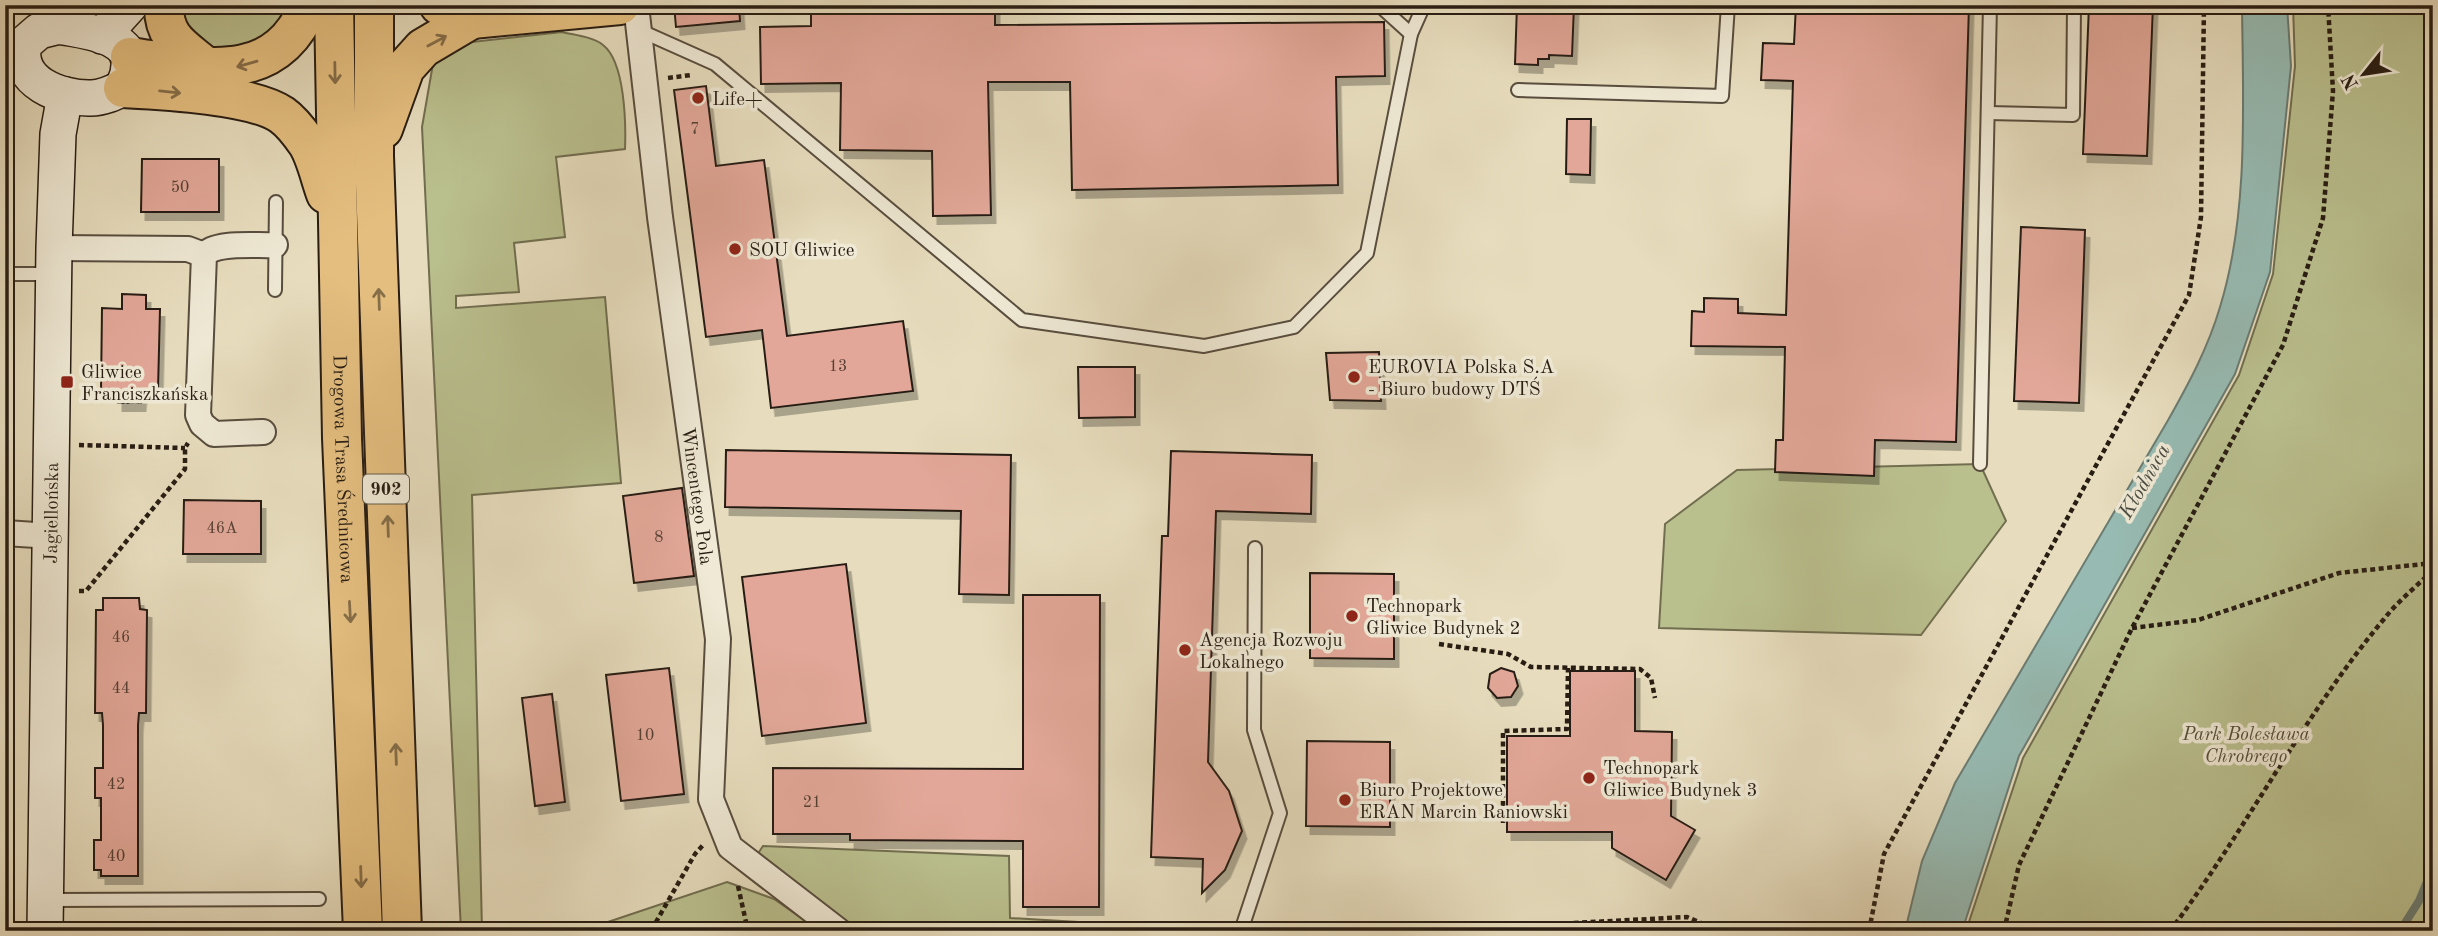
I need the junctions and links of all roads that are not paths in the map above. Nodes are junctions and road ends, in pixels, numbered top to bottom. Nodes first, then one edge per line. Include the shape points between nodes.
1 (130, 5) edge
2 (157, 5) edge
3 (164, 5) edge
4 (309, 5) edge
5 (334, 5) edge
6 (374, 5) edge
7 (636, 5) edge
8 (1379, 5) edge
9 (1424, 5) edge
10 (1728, 5) edge
11 (1990, 5) edge
12 (2074, 5) edge
13 (455, 12) edge
14 (630, 18) edge
15 (1411, 34) junction
16 (14, 50) edge
17 (120, 58) junction
18 (207, 68) junction
19 (1518, 89) dead end
20 (65, 95) junction
21 (1988, 113) junction
22 (374, 156) junction
23 (276, 202) dead end
24 (337, 225) junction
25 (275, 245) junction
26 (204, 255) junction
27 (54, 261) junction
28 (5, 274) edge
29 (275, 290) dead end
30 (263, 432) dead end
31 (1980, 464) dead end
32 (5, 533) edge
33 (51, 536) junction
34 (1255, 548) dead end
35 (398, 822) junction
36 (319, 899) dead end
37 (45, 916) edge
38 (363, 931) edge
39 (402, 931) edge
40 (418, 931) edge
41 (839, 931) edge
42 (1241, 931) edge

1 - 17 street
2 - 17 street via 147,29
3 - 18 main road via 167,29 179,46
4 -> 18 main road via 289,40 264,58 242,66
5 -> 24 main road, Drogowa Trasa Średnicowa / 902
6 - 22 main road, 902
7 - 14 street, Wincentego Pola
8 - 15 lane
9 - 15 lane
10 - 19 lane via 1722,96
11 - 21 lane
12 - 21 lane via 2073,115
13 - 14 main road
22 -> 13 main road via 405,68
14 - 15 lane via 715,64 1022,320 1204,346 1294,327 1367,253
14 - 41 street, Wincentego Pola via 718,639 711,799 730,847
16 - 17 street via 39,31 59,26
16 - 20 street via 43,87
17 - 18 main road
17 - 20 street via 114,93 92,98
17 -> 24 main road via 282,115 309,146
20 - 27 street, Jagiellońska via 58,134
21 - 31 lane
35 -> 22 main road, 902
23 - 25 lane
24 -> 38 main road, Drogowa Trasa Średnicowa / 902
25 - 26 street via 219,246
25 - 29 lane
26 - 27 street via 188,249
26 - 30 street via 198,415 214,434
27 - 28 lane
27 - 33 street, Jagiellońska
32 - 33 street
33 - 37 street, Jagiellońska
34 - 42 lane via 1254,730 1280,813
35 - 39 main road, 902
35 - 40 main road
36 - 37 lane

